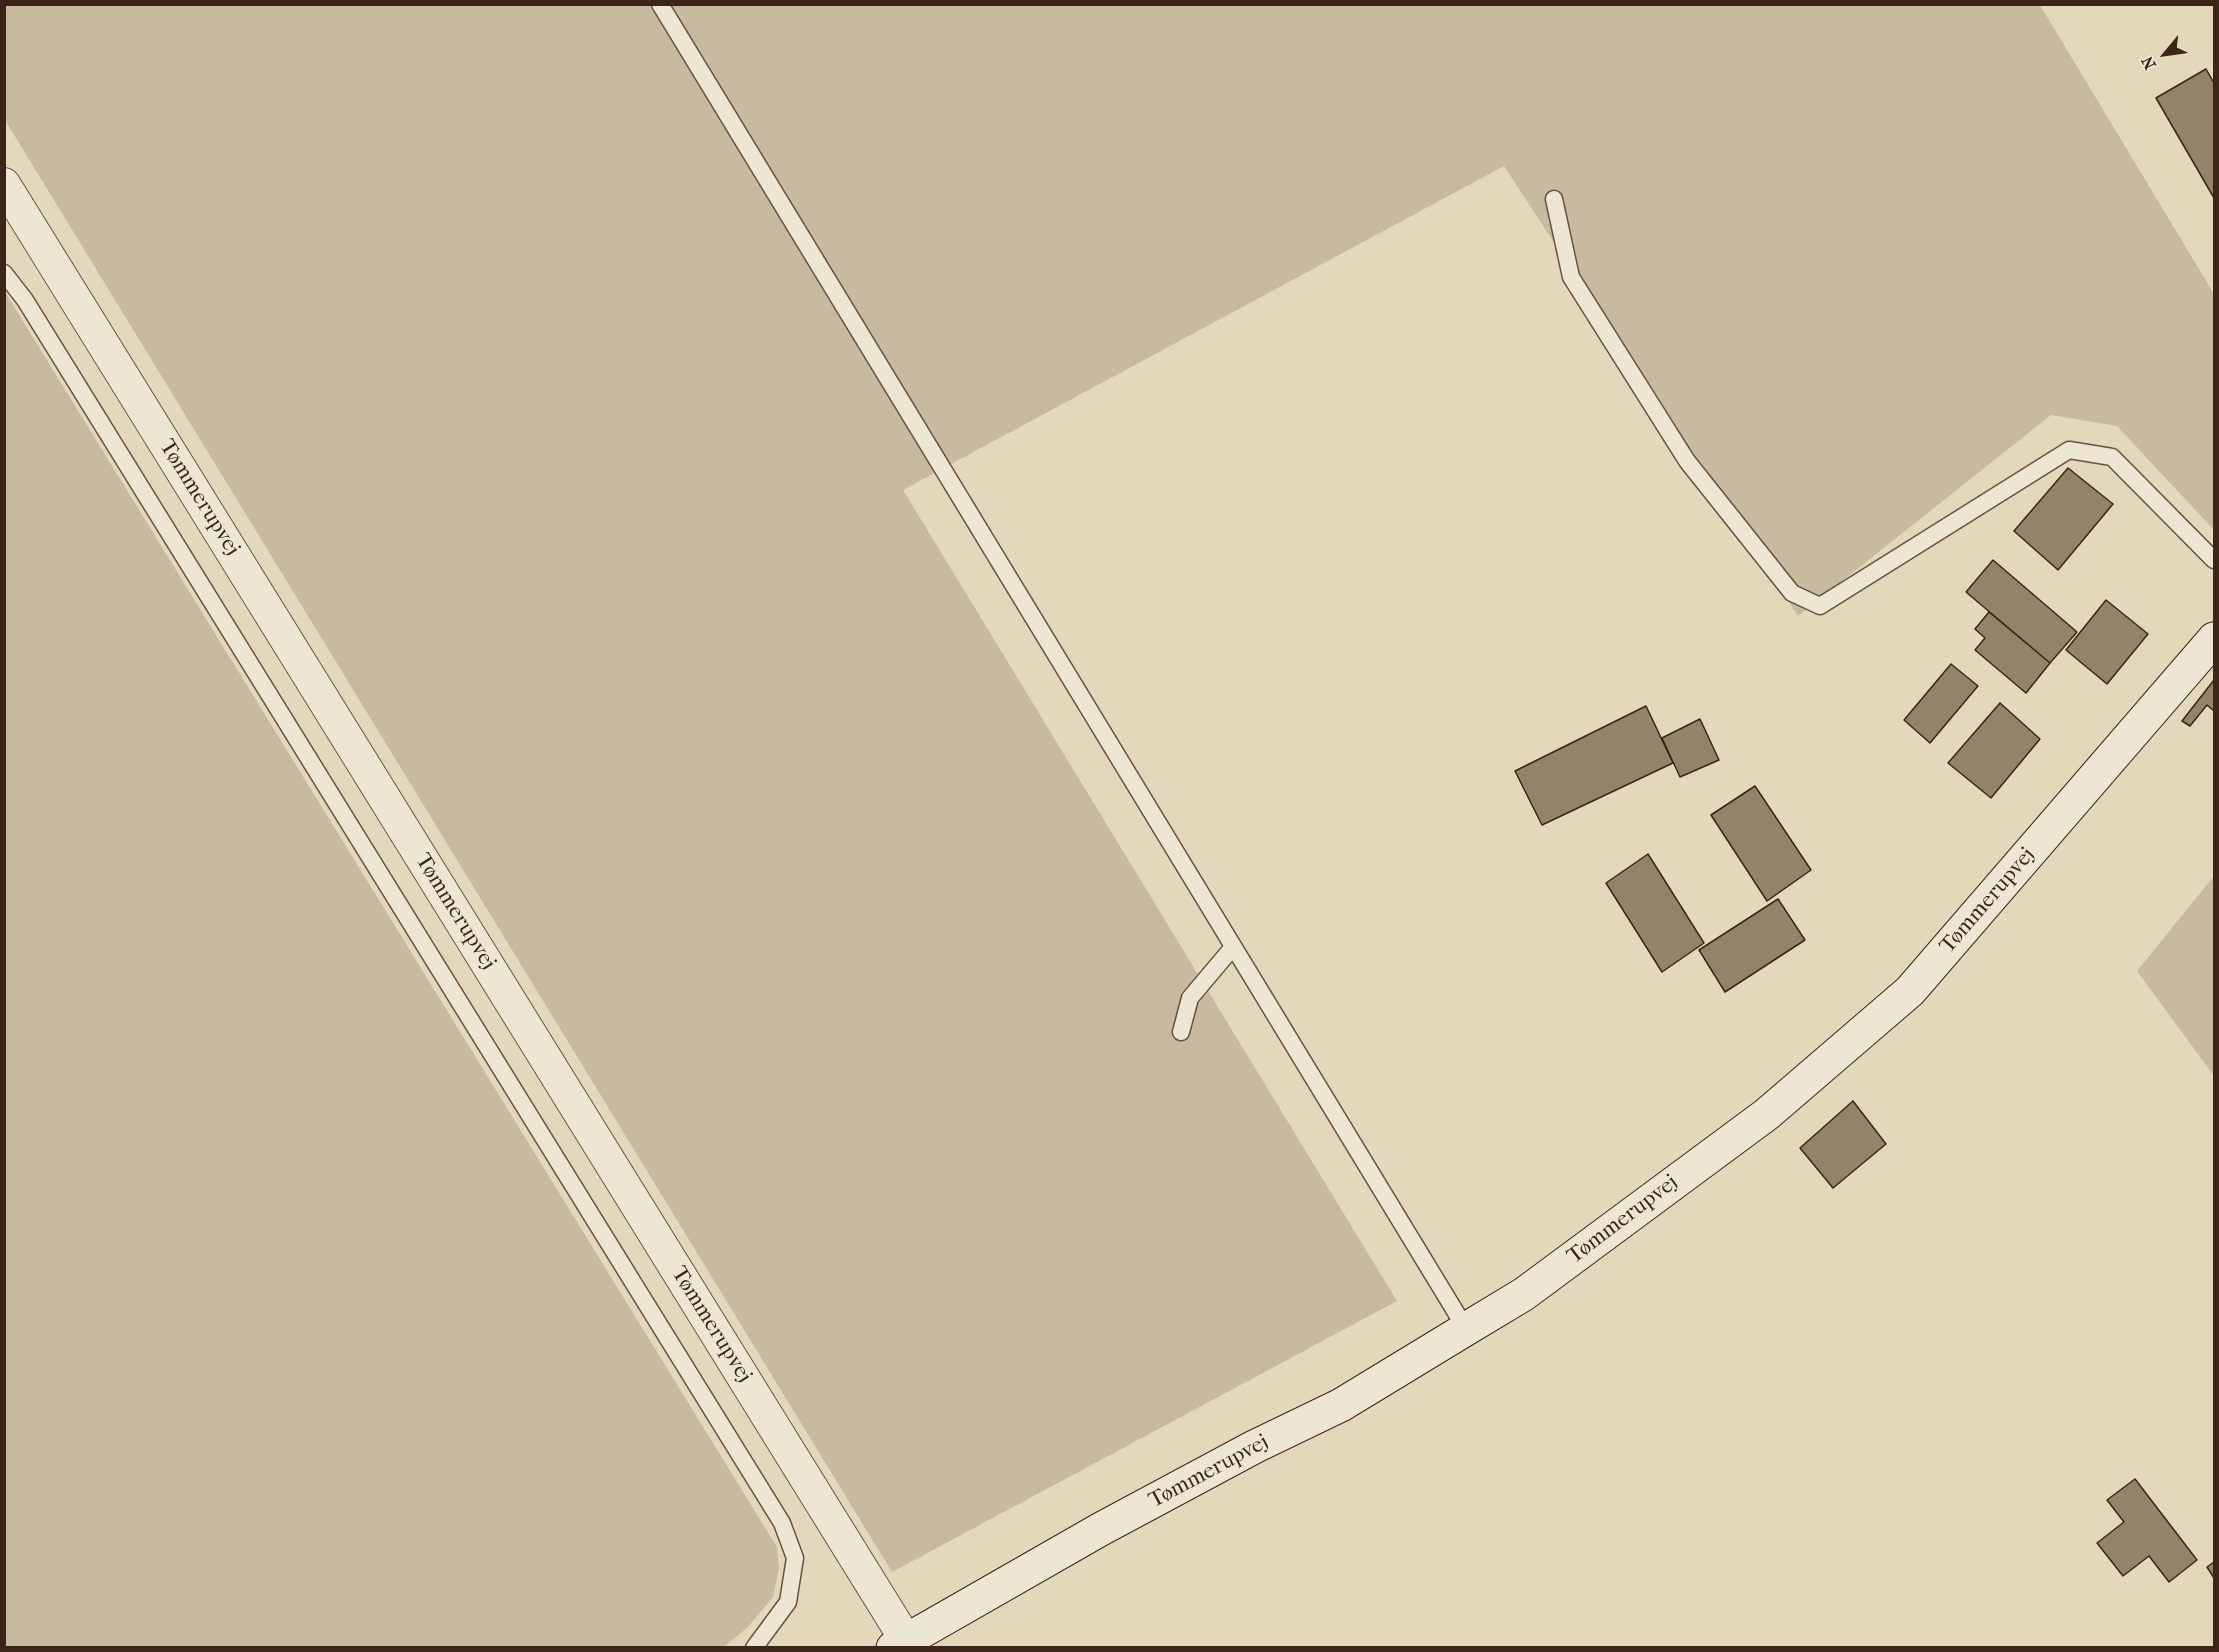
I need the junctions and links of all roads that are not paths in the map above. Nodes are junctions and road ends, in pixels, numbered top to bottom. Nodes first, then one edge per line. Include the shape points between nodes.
1 (660, 4) edge
2 (4, 184) edge
3 (1554, 199) dead end
4 (4, 273) edge
5 (2214, 560) edge
6 (2214, 639) edge
7 (1233, 947) junction
8 (1181, 1032) dead end
9 (1466, 1329) junction
10 (899, 1644) edge
11 (754, 1647) edge

1 - 7 lane
2 - 10 street, Tømmerupvej
3 - 5 lane via 1571,277 1687,461 1792,593 1820,606 2069,450 2112,457
4 - 11 lane via 32,310 782,1523 795,1558 788,1602
6 - 9 street, Tømmerupvej via 1910,991 1767,1114 1524,1294
7 - 8 lane via 1191,998
7 - 9 lane
9 - 10 street, Tømmerupvej via 1341,1405 1101,1529

